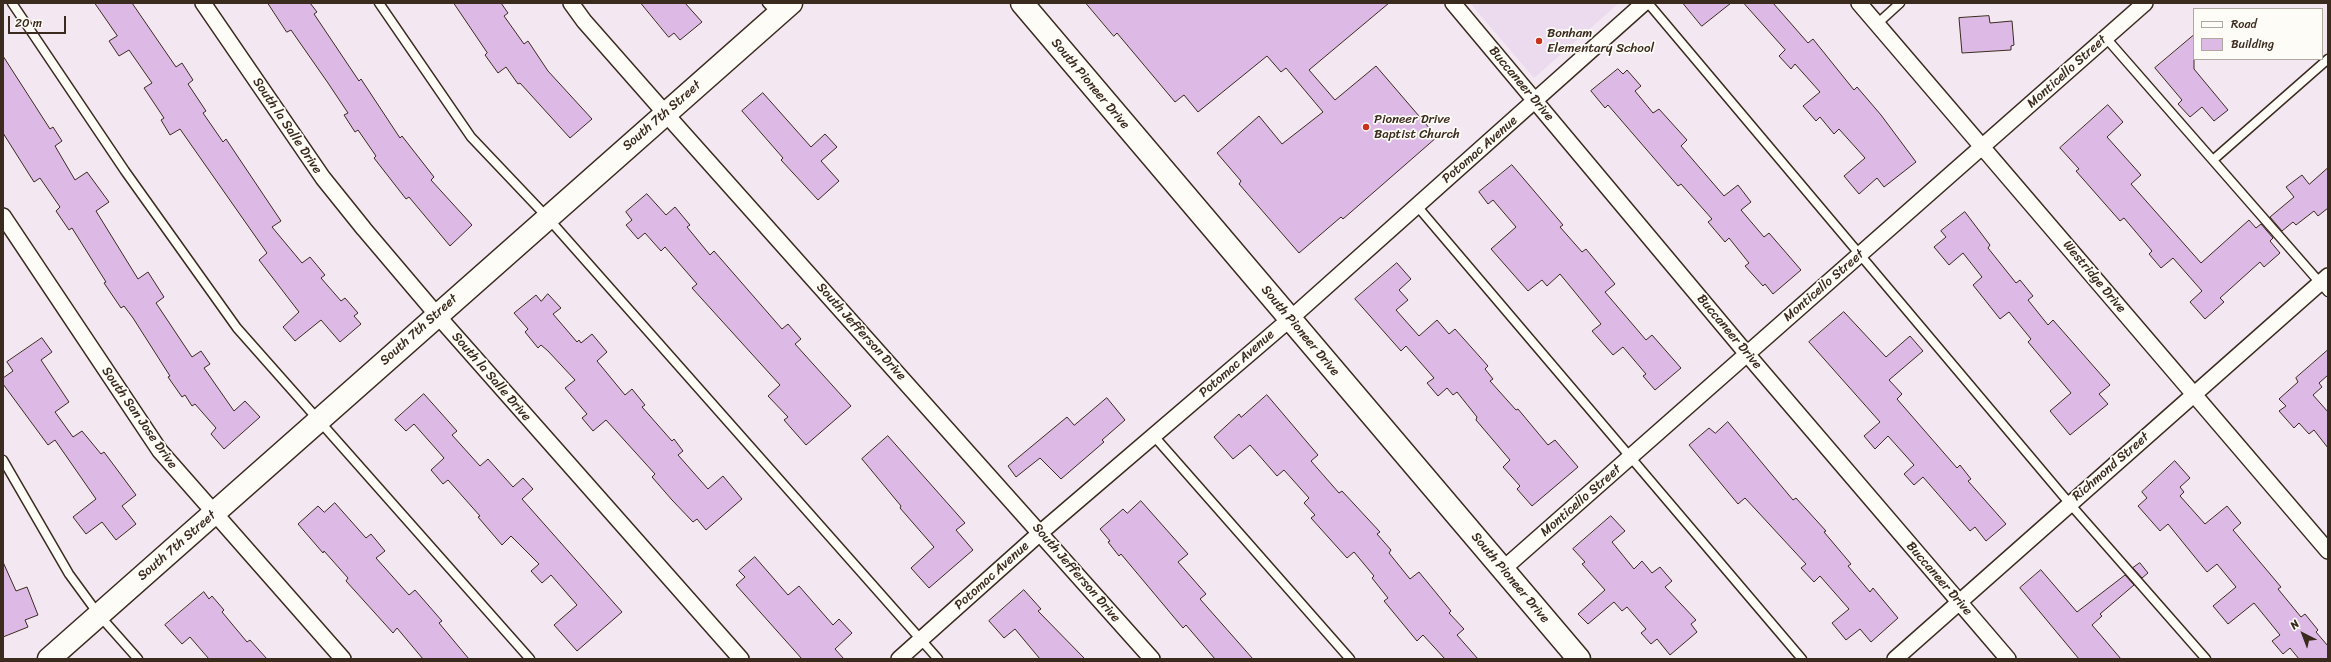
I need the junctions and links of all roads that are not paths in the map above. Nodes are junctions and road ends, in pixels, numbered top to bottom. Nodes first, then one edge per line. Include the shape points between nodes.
1 (12, 3) edge
2 (203, 3) edge
3 (379, 3) edge
4 (571, 3) edge
5 (1022, 3) edge
6 (1453, 3) edge
7 (1644, 3) edge
8 (1648, 3) edge
9 (1859, 3) edge
10 (1900, 3) edge
11 (2145, 3) edge
12 (778, 7) edge
13 (1877, 24) junction
14 (2106, 38) junction
15 (2328, 59) edge
16 (1536, 101) junction
17 (665, 113) junction
18 (1983, 147) junction
19 (2212, 160) junction
20 (1417, 206) junction
21 (3, 216) edge
22 (547, 217) junction
23 (1860, 255) junction
24 (2325, 284) edge
25 (437, 315) junction
26 (1290, 319) junction
27 (1747, 354) junction
28 (2194, 394) junction
29 (317, 421) junction
30 (1153, 436) junction
31 (1630, 457) junction
32 (3, 460) edge
33 (2070, 504) junction
34 (214, 514) junction
35 (1040, 533) junction
36 (2328, 551) edge
37 (1502, 570) junction
38 (1959, 601) junction
39 (98, 615) junction
40 (921, 639) junction
41 (49, 659) edge
42 (138, 659) edge
43 (342, 659) edge
44 (530, 659) edge
45 (741, 659) edge
46 (899, 659) edge
47 (938, 659) edge
48 (1152, 659) edge
49 (1350, 659) edge
50 (1579, 659) edge
51 (1802, 659) edge
52 (1895, 659) edge
53 (2008, 659) edge
54 (2206, 659) edge

1 - 29 lane via 125,171 237,328
2 - 25 street, South la Salle Drive via 323,178
3 - 22 lane via 471,137
4 - 17 street, South Jefferson Drive
5 - 26 main road, South Pioneer Drive
6 - 16 street, Buccaneer Drive
7 - 16 street, Potomac Avenue
8 - 23 lane
9 - 13 street, Westridge Drive
10 - 13 lane
11 - 14 street, Monticello Street
12 - 17 main road, South 7th Street
13 - 18 street, Westridge Drive
14 - 18 street, Monticello Street
14 - 19 lane
15 - 19 lane
16 - 20 street, Potomac Avenue
16 - 27 street, Buccaneer Drive
17 - 22 main road, South 7th Street
17 - 35 street, South Jefferson Drive
18 - 23 street, Monticello Street
18 - 28 street, Westridge Drive
19 - 24 lane
20 - 26 street, Potomac Avenue
20 - 31 lane
21 - 34 street, South San Jose Drive via 160,451
22 - 25 main road, South 7th Street
22 - 40 lane
23 - 27 street, Monticello Street
23 - 33 lane
24 - 28 street, Richmond Street
25 - 29 main road, South 7th Street
25 - 45 street, South la Salle Drive
26 - 30 street, Potomac Avenue
26 - 37 main road, South Pioneer Drive
27 - 31 street, Monticello Street
27 - 38 street, Buccaneer Drive
28 - 33 street, Richmond Street
28 - 36 street, Westridge Drive
29 - 34 main road, South 7th Street
29 - 44 lane
30 - 35 street, Potomac Avenue
30 - 49 lane
31 - 37 street, Monticello Street
31 - 51 lane
32 - 39 lane via 69,574
33 - 38 street, Richmond Street
33 - 54 lane
34 - 39 main road, South 7th Street
34 - 43 street, South San Jose Drive
35 - 40 street, Potomac Avenue
35 - 48 street, South Jefferson Drive
37 - 50 main road, South Pioneer Drive
38 - 52 street, Richmond Street
38 - 53 street, Buccaneer Drive
39 - 41 main road, South 7th Street
39 - 42 lane
40 - 46 street, Potomac Avenue
40 - 47 lane

